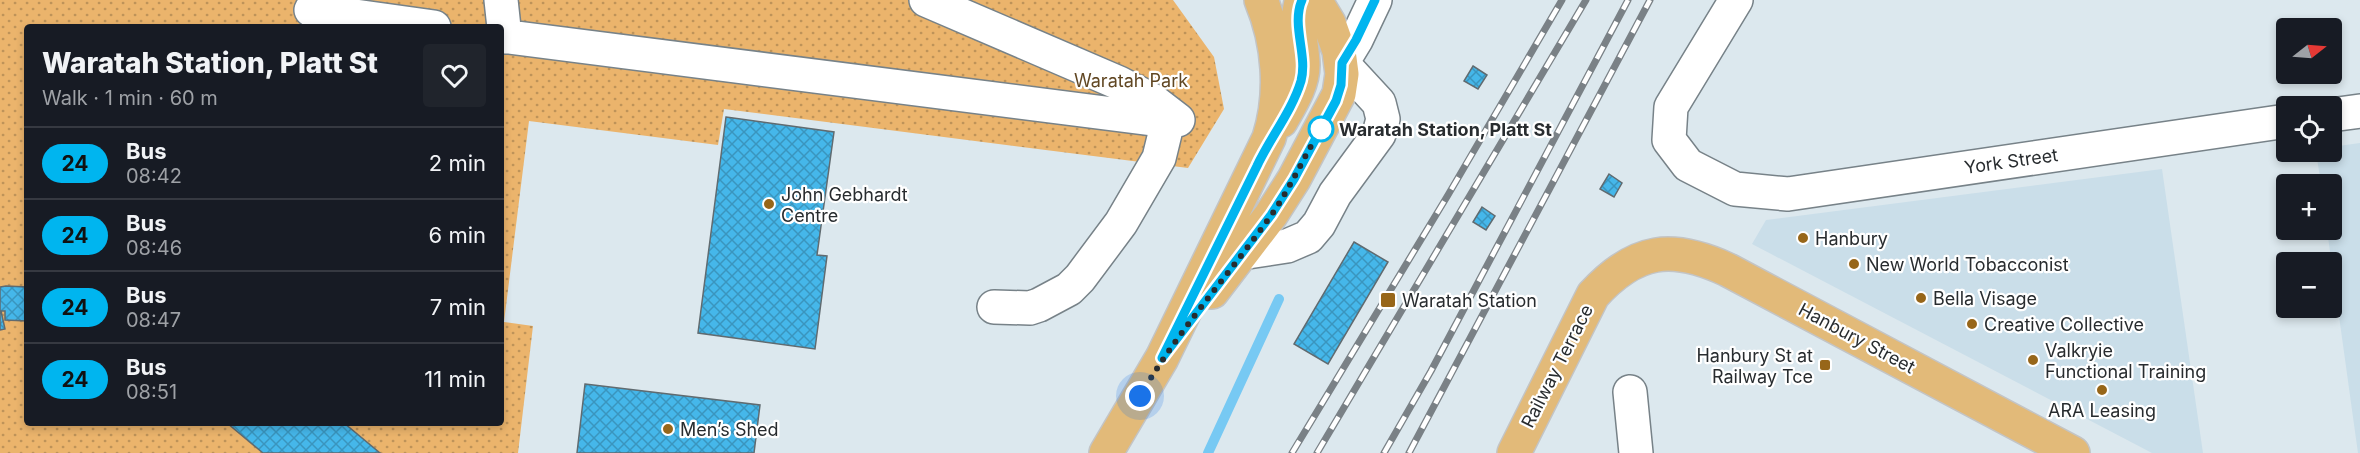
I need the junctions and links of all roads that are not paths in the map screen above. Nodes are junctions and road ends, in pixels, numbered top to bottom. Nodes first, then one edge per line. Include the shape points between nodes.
1 (501, 0) edge
2 (926, 0) edge
3 (1261, 0) edge
4 (1302, 0) edge
5 (1315, 0) edge
6 (1375, 0) edge
7 (1736, 0) edge
8 (310, 12) edge
9 (409, 24) edge
10 (502, 24) edge
11 (504, 37) edge
12 (1342, 63) junction
13 (2360, 111) edge
14 (2342, 113) edge
15 (2276, 122) edge
16 (1184, 124) dead end
17 (1261, 158) junction
18 (1241, 253) junction
19 (1634, 262) joint
20 (994, 307) dead end
21 (1162, 358) junction
22 (1630, 392) dead end
23 (2064, 451) edge
24 (1106, 453) edge
25 (1514, 453) edge
26 (1636, 453) edge

1 - 10 street
2 - 16 street via 1119,83 1152,100
3 - 17 main road via 1276,60 1278,94 1273,127
4 - 17 main road via 1301,79
5 - 12 main road via 1335,36
6 - 12 street
7 - 15 street, York Street via 1671,107 1669,140 1688,165 1735,189 1788,194
8 - 9 street
11 - 20 street via 1168,121 1159,158 1121,223 1080,278 1068,290 1039,305
12 - 18 main road via 1336,101 1294,179
12 - 18 street via 1379,103 1383,119 1378,134 1308,237 1287,246
13 - 14 street
17 - 21 main road
18 - 21 main road
19 - 23 main road, Hanbury Street via 1648,256 1673,254 1711,262
19 - 25 main road, Railway Terrace via 1606,280 1593,295
21 - 24 main road
22 - 26 street

